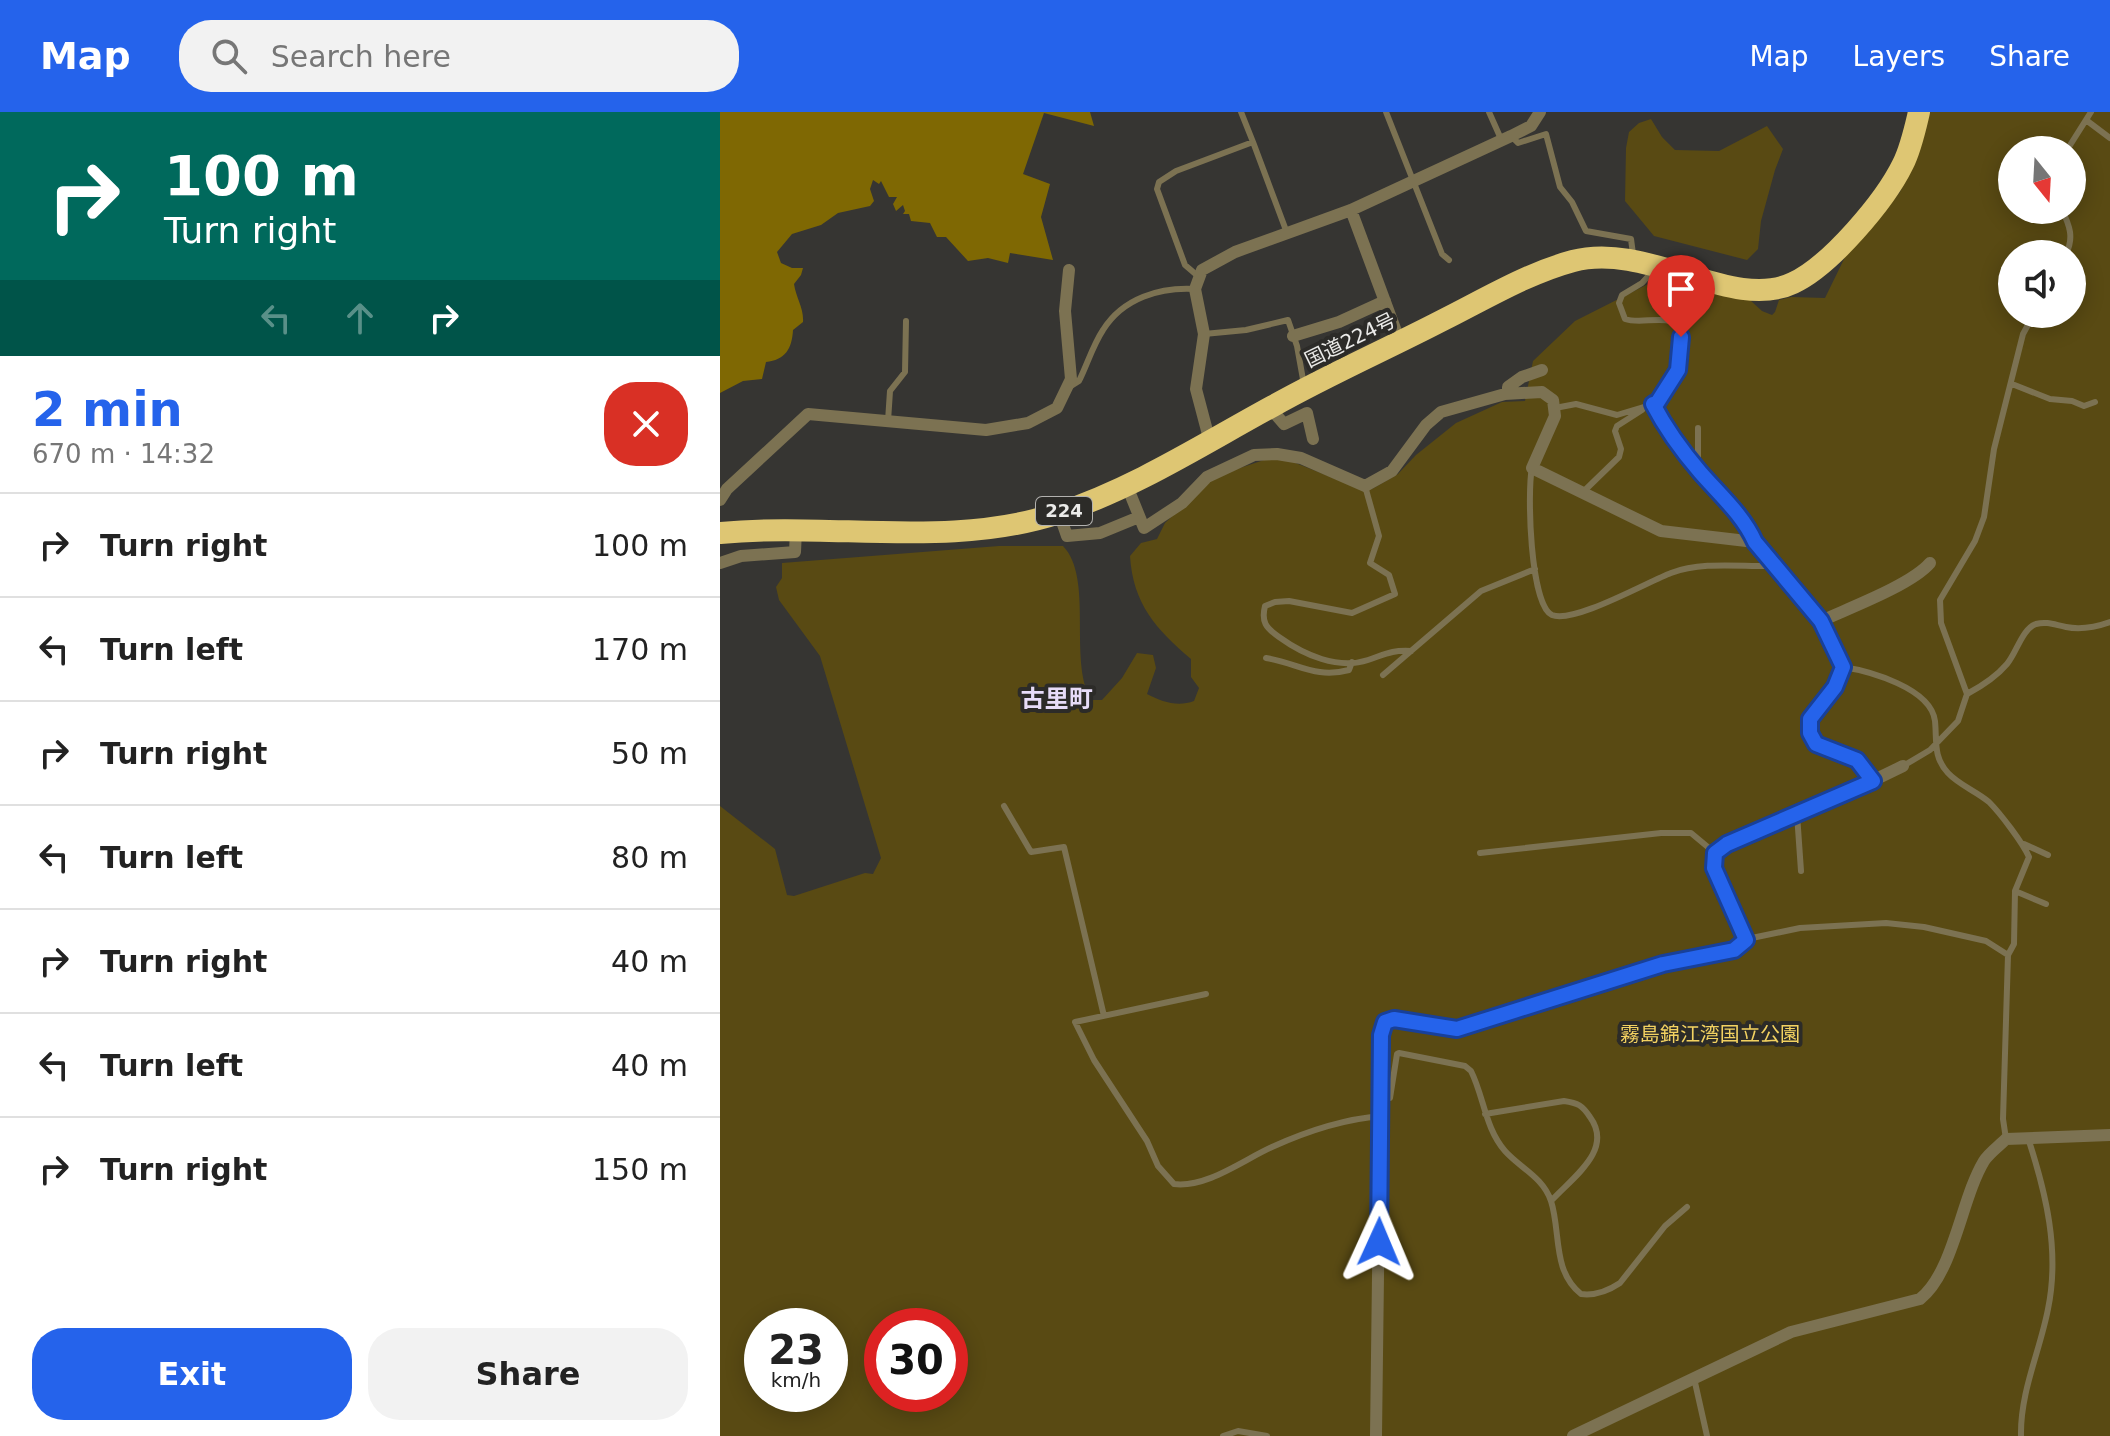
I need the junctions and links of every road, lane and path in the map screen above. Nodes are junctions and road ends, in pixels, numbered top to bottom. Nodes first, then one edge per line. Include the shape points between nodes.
1 (1241, 112) edge
2 (1386, 112) edge
3 (1489, 112) edge
4 (1540, 112) edge
5 (1919, 112) edge
6 (2091, 112) edge
7 (2086, 120) junction
8 (2076, 136) edge
9 (1506, 137) junction
10 (2110, 138) edge
11 (1253, 142) junction
12 (1412, 180) junction
13 (1351, 210) junction
14 (1287, 233) junction
15 (1634, 259) junction
16 (1449, 260) dead end
17 (1659, 266) junction
18 (1069, 270) dead end
19 (1197, 283) junction
20 (1385, 301) junction
21 (906, 321) dead end
22 (2026, 328) edge
23 (1204, 334) junction
24 (1293, 336) junction
25 (1400, 342) junction
26 (1542, 370) dead end
27 (2012, 384) junction
28 (1067, 388) junction
29 (1304, 389) junction
30 (1508, 393) junction
31 (2095, 402) dead end
32 (1653, 404) junction
33 (1644, 407) junction
34 (1270, 408) junction
35 (1554, 408) junction
36 (888, 421) junction
37 (1698, 428) dead end
38 (1313, 439) dead end
39 (1210, 442) junction
40 (1532, 468) junction
41 (1698, 470) junction
42 (1127, 486) junction
43 (1365, 486) junction
44 (1582, 492) junction
45 (720, 500) edge
46 (1059, 513) junction
47 (1139, 517) junction
48 (796, 530) junction
49 (720, 533) edge
50 (1755, 542) junction
51 (720, 563) edge
52 (1930, 563) dead end
53 (1776, 566) junction
54 (1535, 569) junction
55 (1821, 621) junction
56 (2110, 622) edge
57 (1411, 651) junction
58 (1266, 658) dead end
59 (1352, 662) junction
60 (1843, 667) junction
61 (1383, 675) dead end
62 (1967, 694) junction
63 (1935, 744) junction
64 (1903, 766) joint
65 (1873, 781) junction
66 (1004, 806) dead end
67 (1797, 814) junction
68 (2024, 844) junction
69 (1480, 853) dead end
70 (1715, 853) junction
71 (2048, 855) dead end
72 (1801, 871) dead end
73 (2015, 891) junction
74 (2046, 904) dead end
75 (1746, 940) junction
76 (2008, 955) junction
77 (1206, 994) dead end
78 (1104, 1016) junction
79 (1381, 1099) junction
80 (1485, 1114) junction
81 (1381, 1116) junction
82 (2110, 1135) edge
83 (2028, 1138) junction
84 (2006, 1139) junction
85 (1551, 1201) junction
86 (1687, 1207) dead end
87 (1694, 1378) junction
88 (1223, 1436) edge
89 (1267, 1436) edge
90 (1376, 1436) edge
91 (1573, 1436) edge
92 (1707, 1436) edge
93 (2021, 1436) edge

1 - 11 lane
2 - 12 lane
3 - 9 lane
4 - 9 street via 1531,126
5 - 17 highway, 国道224号 / 224 via 1894,181 1839,247 1792,284 1742,290
6 - 7 lane
7 - 8 lane
7 - 10 lane
9 - 12 street
9 - 15 lane via 1518,143 1546,134 1560,187 1581,225 1586,231 1631,239
11 - 14 lane
11 - 19 lane via 1159,182 1157,189 1185,265
12 - 13 street
12 - 16 lane
13 - 14 street
13 - 20 street
14 - 19 street via 1202,270
15 - 17 highway, 国道224号 / 224
15 - 25 highway, 国道224号 / 224 via 1577,259 1547,269
17 - 32 lane via 1619,303 1625,319 1665,320 1680,327 1678,370
18 - 28 street
19 - 23 street
19 - 28 lane via 1130,303 1103,329 1079,381
20 - 24 street
20 - 25 street
21 - 36 lane via 905,372 890,391
22 - 27 lane
23 - 24 lane via 1288,320
23 - 39 street via 1196,389
24 - 29 lane
25 - 29 highway, 国道224号 / 224
26 - 30 street via 1515,382
27 - 31 lane via 2050,399 2084,406
27 - 62 lane via 1994,449 1984,517 1940,600 1941,623
28 - 36 street via 1057,408 1028,423 986,430
29 - 34 highway, 国道224号 / 224
30 - 35 street via 1542,392
30 - 43 street via 1441,412 1392,471
32 - 33 lane
32 - 41 lane
33 - 35 lane via 1617,415 1576,404
33 - 44 lane via 1617,426 1621,454
34 - 38 street via 1284,424 1307,413
34 - 39 highway, 国道224号 / 224
35 - 40 street
36 - 45 street via 808,414
37 - 41 lane
39 - 42 highway, 国道224号 / 224
40 - 44 street
40 - 54 lane via 1528,485
41 - 50 lane via 1748,526
42 - 46 highway, 国道224号 / 224
42 - 47 street
43 - 47 street via 1301,458 1254,455 1207,477 1182,503 1144,528
43 - 59 lane via 1379,536 1370,563 1389,575 1395,594 1352,613 1275,602 1265,606 1262,617 1266,628 1284,641 1323,661
44 - 50 street via 1661,531
46 - 47 street via 1067,536 1100,533
46 - 48 highway, 国道224号 / 224 via 968,531
48 - 49 highway, 国道224号 / 224
48 - 51 street via 795,552
50 - 53 street
52 - 55 street via 1924,571
53 - 54 lane via 1693,567 1622,598 1562,616 1546,610
53 - 55 street
54 - 57 lane via 1481,591
55 - 60 street
56 - 62 lane via 2090,628 2032,625 2006,666
57 - 59 lane
57 - 61 lane
58 - 59 lane via 1332,674 1349,670
60 - 63 lane via 1889,678 1919,698 1933,712
60 - 65 street via 1810,719 1810,733 1816,744 1857,760
62 - 63 lane via 1958,721
63 - 64 lane
63 - 68 lane via 1937,758 1950,775 1989,803
64 - 65 street
65 - 67 street
66 - 78 lane via 1031,852 1064,847
67 - 70 street
67 - 72 lane
68 - 71 lane
68 - 73 lane via 2029,857
69 - 70 lane via 1691,833
70 - 75 street via 1714,868
73 - 74 lane
73 - 76 lane via 2014,944
75 - 76 lane via 1800,928 1886,923 1986,941
75 - 79 street via 1734,950 1663,964 1457,1029 1385,1022
76 - 84 lane
77 - 78 lane
78 - 81 lane via 1075,1022 1158,1166 1174,1184 1187,1186 1276,1145 1357,1118
79 - 80 lane via 1390,1098 1399,1053 1465,1066
79 - 81 street
80 - 85 lane via 1498,1142 1542,1183
80 - 85 lane via 1564,1101 1582,1106 1599,1141 1595,1153
81 - 90 street
82 - 83 street
83 - 84 street
83 - 93 lane via 2053,1243 2049,1307 2031,1367
84 - 87 street via 1985,1159 1940,1273 1920,1299 1791,1332
85 - 86 lane via 1566,1275 1575,1289 1590,1295 1620,1283
87 - 91 street
87 - 92 lane
88 - 89 lane via 1238,1431

